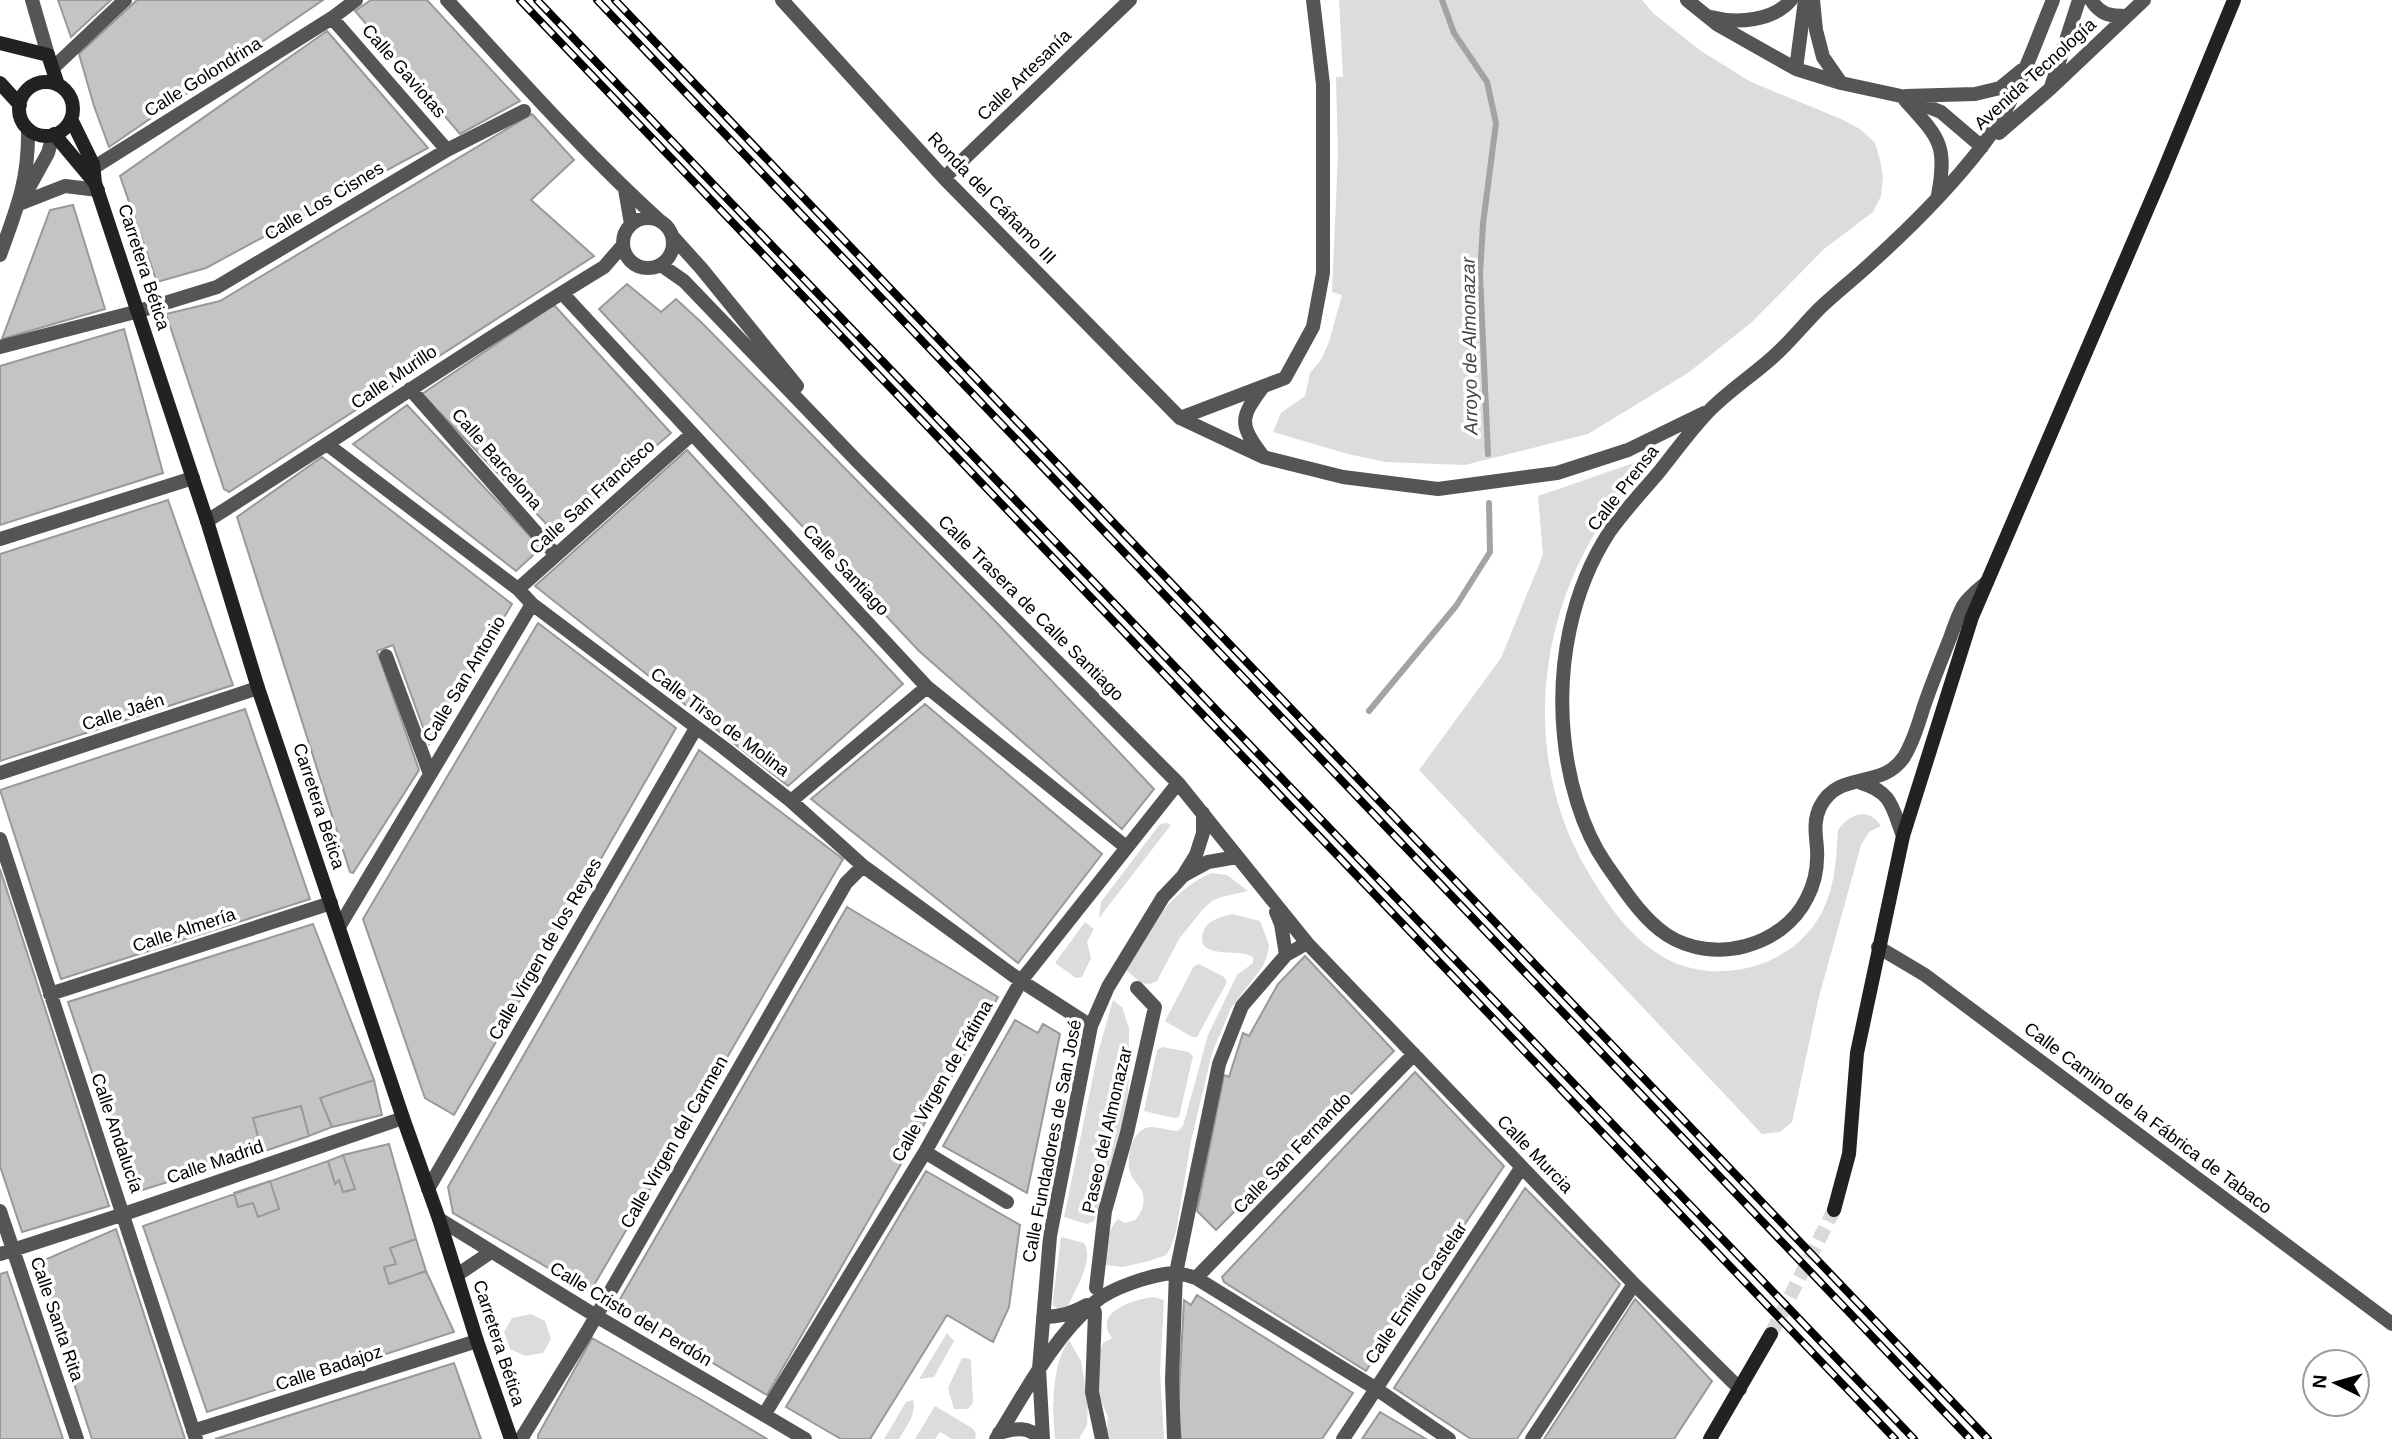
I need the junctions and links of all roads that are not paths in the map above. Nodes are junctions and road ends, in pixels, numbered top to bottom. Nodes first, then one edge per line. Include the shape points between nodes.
1 (32, 0) edge
2 (125, 0) edge
3 (356, 0) edge
4 (447, 0) edge
5 (782, 0) edge
6 (1130, 0) edge
7 (1313, 0) edge
8 (1688, 0) edge
9 (1791, 0) edge
10 (1805, 0) edge
11 (1813, 0) edge
12 (2053, 0) edge
13 (2079, 0) edge
14 (2091, 0) edge
15 (2144, 0) edge
16 (2234, 0) edge
17 (1706, 16) junction
18 (2127, 16) junction
19 (332, 18) junction
20 (0, 43) edge
21 (51, 61) junction
22 (1796, 69) junction
23 (2023, 69) junction
24 (0, 83) edge
25 (1841, 83) junction
26 (58, 85) junction
27 (2051, 89) junction
28 (1901, 96) junction
29 (20, 105) junction
30 (524, 111) dead end
31 (71, 119) junction
32 (29, 129) junction
33 (54, 135) junction
34 (1982, 147) junction
35 (447, 150) junction
36 (944, 178) junction
37 (96, 181) junction
38 (625, 189) junction
39 (1938, 197) junction
40 (19, 204) junction
41 (660, 220) junction
42 (631, 224) junction
43 (673, 237) junction
44 (623, 245) junction
45 (0, 255) edge
46 (631, 261) junction
47 (661, 265) junction
48 (604, 267) junction
49 (562, 293) junction
50 (139, 311) junction
51 (0, 347) edge
52 (1263, 387) junction
53 (410, 388) junction
54 (1709, 411) junction
55 (1180, 418) junction
56 (692, 433) junction
57 (328, 445) junction
58 (1263, 457) junction
59 (857, 461) junction
60 (193, 478) junction
61 (207, 520) junction
62 (0, 539) edge
63 (555, 554) junction
64 (1987, 582) junction
65 (518, 589) junction
66 (532, 604) junction
67 (386, 656) dead end
68 (927, 687) junction
69 (258, 688) junction
70 (696, 728) junction
71 (0, 773) edge
72 (430, 774) junction
73 (1856, 781) junction
74 (1178, 783) junction
75 (792, 802) junction
76 (1203, 813) junction
77 (1903, 836) junction
78 (0, 839) edge
79 (1126, 847) junction
80 (1237, 857) junction
81 (863, 866) junction
82 (1183, 876) junction
83 (1268, 895) junction
84 (331, 903) junction
85 (339, 927) junction
86 (1307, 943) junction
87 (1878, 947) junction
88 (1286, 954) junction
89 (1021, 981) junction
90 (1137, 988) dead end
91 (50, 994) junction
92 (1091, 1027) junction
93 (1415, 1055) junction
94 (403, 1118) junction
95 (925, 1152) junction
96 (1521, 1168) junction
97 (428, 1189) junction
98 (1007, 1202) dead end
99 (1834, 1210) tunnel mouth
100 (0, 1212) edge
101 (124, 1214) junction
102 (439, 1219) junction
103 (6, 1252) edge
104 (491, 1252) junction
105 (1176, 1273) junction
106 (457, 1275) junction
107 (1196, 1278) junction
108 (1634, 1284) junction
109 (1095, 1301) junction
110 (596, 1316) junction
111 (1043, 1317) junction
112 (2392, 1324) edge
113 (1771, 1334) tunnel mouth
114 (477, 1341) junction
115 (1039, 1369) junction
116 (1376, 1388) junction
117 (1740, 1389) junction
118 (764, 1415) junction
119 (195, 1435) edge
120 (998, 1436) edge
121 (77, 1439) edge
122 (511, 1439) edge
123 (521, 1439) edge
124 (805, 1439) edge
125 (1042, 1439) edge
126 (1101, 1439) edge
127 (1174, 1439) edge
128 (1343, 1439) edge
129 (1448, 1439) edge
130 (1532, 1439) edge
131 (1710, 1439) edge

1 - 21 street
2 - 21 street
3 - 19 street, Calle Golondrina
4 - 38 street
5 - 36 street, Ronda del Cáñamo III
6 - 36 street, Calle Artesanía
7 - 52 street via 1323,84 1323,273 1313,327 1285,378
8 - 17 street
9 - 17 street via 1767,17
10 - 22 street
11 - 25 street via 1823,57
12 - 23 street
13 - 27 street
14 - 18 street via 2101,13
15 - 18 street, Avenida Tecnología
16 - 64 street
17 - 22 street
18 - 27 street, Avenida Tecnología
19 - 35 street, Calle Gaviotas
19 - 37 street, Calle Golondrina
20 - 21 street
21 - 26 street
22 - 25 street
23 - 28 street via 2000,88 1975,94
23 - 34 street via 2002,120
24 - 29 street
25 - 28 street
26 - 29 street via 44,82 32,86
26 - 31 street via 72,104
27 - 34 street, Avenida Tecnología
28 - 34 street via 1941,112
28 - 39 street via 1935,133 1942,149
29 - 32 street
30 - 35 street, Calle Los Cisnes
31 - 33 street
31 - 37 street, Carretera Bética
32 - 33 street
32 - 40 street via 29,157
33 - 37 street, Carretera Bética
33 - 40 street
34 - 39 street, Calle Prensa
35 - 50 street, Calle Los Cisnes via 217,287
36 - 55 street, Ronda del Cáñamo III
37 - 40 street via 65,186
37 - 50 street, Carretera Bética
38 - 41 street
38 - 42 street
39 - 54 street, Calle Prensa via 1774,356
40 - 45 street
41 - 42 street via 645,218
41 - 43 street
42 - 44 street
43 - 47 street via 671,253
43 - 59 street, Calle Trasera de Calle Santiago
44 - 46 street
44 - 48 street, Calle Murillo
46 - 47 street via 645,268
46 - 48 street, Calle Murillo
47 - 59 street, Calle Trasera de Calle Santiago via 684,281
48 - 49 street, Calle Murillo
49 - 53 street, Calle Murillo
49 - 56 street, Calle Santiago
50 - 51 street, Calle Los Cisnes
50 - 60 street, Carretera Bética
52 - 55 street
52 - 58 street via 1251,401 1245,419 1246,431
53 - 57 street, Calle Murillo
53 - 63 street, Calle Barcelona
54 - 58 street, Ronda del Cáñamo III via 1628,450 1558,473 1437,489 1343,477
54 - 73 street, Calle Prensa via 1611,530 1592,563 1570,632 1563,672 1566,755 1596,850 1621,886 1667,935 1698,948 1731,949 1755,943 1775,934 1807,900 1816,876 1815,827 1820,806 1836,786
55 - 58 street, Ronda del Cáñamo III
56 - 63 street, Calle San Francisco
56 - 68 street, Calle Santiago
57 - 61 street, Calle Murillo
57 - 65 street, Calle Tirso de Molina
59 - 74 street, Calle Trasera de Calle Santiago
60 - 61 street, Carretera Bética
60 - 62 street
61 - 69 street, Carretera Bética
63 - 65 street, Calle San Francisco
64 - 73 street, Calle Prensa via 1964,603 1902,760 1886,774
64 - 77 street
65 - 66 street, Calle Tirso de Molina
66 - 70 street, Calle Tirso de Molina
66 - 72 street, Calle San Antonio
67 - 72 street, Calle San Antonio
68 - 75 street
68 - 79 street, Calle Santiago
69 - 71 street, Calle Jaén
69 - 84 street, Carretera Bética
70 - 75 street, Calle Tirso de Molina
70 - 97 street, Calle Virgen de los Reyes
72 - 85 street, Calle San Antonio
73 - 77 street via 1886,796
74 - 76 street, Calle Trasera de Calle Santiago
74 - 79 street, Calle Virgen de Fátima
75 - 81 street, Calle Tirso de Molina
76 - 80 street, Calle Trasera de Calle Santiago
76 - 82 street, Calle Fundadores de San José via 1203,833
77 - 87 street
78 - 91 street, Calle Andalucía
79 - 89 street, Calle Virgen de Fátima
80 - 82 street, Calle Fundadores de San José via 1208,862
80 - 83 street, Calle Murcia
81 - 89 street, Calle Tirso de Molina
81 - 110 street, Calle Virgen del Carmen via 846,883
82 - 92 street, Calle Fundadores de San José via 1156,907 1108,987
83 - 86 street, Calle Murcia
83 - 88 street via 1281,924
84 - 85 street, Carretera Bética
84 - 91 street, Calle Almería
85 - 94 street, Carretera Bética
86 - 88 street
86 - 93 street, Calle Murcia
87 - 99 street via 1857,1053 1849,1154
87 - 112 street, Calle Camino de la Fábrica de Tabaco via 1925,975
88 - 105 street via 1242,1006 1219,1064
89 - 92 street, Calle Tirso de Molina
89 - 95 street, Calle Virgen de Fátima
90 - 109 street, Paseo del Almonazar via 1155,1007 1105,1211
91 - 101 street, Calle Andalucía
92 - 111 street, Calle Fundadores de San José via 1050,1236
93 - 96 street, Calle Murcia
93 - 107 street, Calle San Fernando
94 - 97 street, Carretera Bética
94 - 101 street, Calle Madrid
95 - 98 street
95 - 118 street, Calle Virgen de Fátima
96 - 108 street, Calle Murcia
96 - 116 street, Calle Emilio Castelar
97 - 102 street, Carretera Bética
100 - 103 street, Calle Santa Rita
101 - 103 street, Calle Madrid
101 - 119 street, Calle Andalucía
102 - 104 street, Calle Cristo del Perdón
102 - 106 street, Carretera Bética
103 - 121 street, Calle Santa Rita
104 - 106 street
104 - 110 street, Calle Cristo del Perdón
105 - 107 street
105 - 109 street via 1142,1280
105 - 127 street
106 - 114 street, Carretera Bética
107 - 116 street
108 - 117 street, Calle Murcia
108 - 130 street
109 - 111 street via 1070,1314
109 - 115 street
109 - 126 street, Paseo del Almonazar via 1092,1392
110 - 118 street, Calle Cristo del Perdón
110 - 123 street, Calle Virgen del Carmen
111 - 115 street, Calle Fundadores de San José
113 - 117 street
114 - 119 street, Calle Badajoz
114 - 122 street, Carretera Bética
115 - 120 street
115 - 125 street, Calle Fundadores de San José
116 - 128 street, Calle Emilio Castelar
116 - 129 street
117 - 131 street
118 - 124 street, Calle Cristo del Perdón
120 - 125 street via 1015,1428

